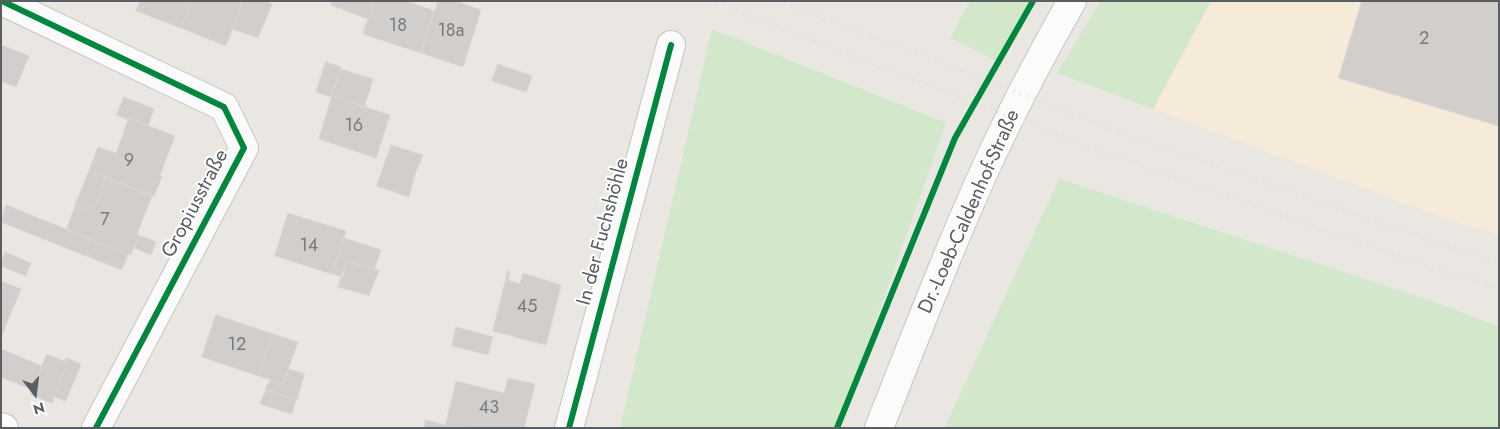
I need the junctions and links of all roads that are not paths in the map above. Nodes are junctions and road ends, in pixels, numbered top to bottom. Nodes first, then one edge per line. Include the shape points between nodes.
1 (2, 1) edge
2 (1072, 1) edge
3 (671, 45) dead end
4 (96, 428) edge
5 (569, 428) edge
6 (879, 428) edge

1 - 4 street, Gropiusstraße via 224,107 244,148
2 - 6 street, Dr.-Loeb-Caldenhof-Straße via 994,150
3 - 5 street, In der Fuchshöhle

